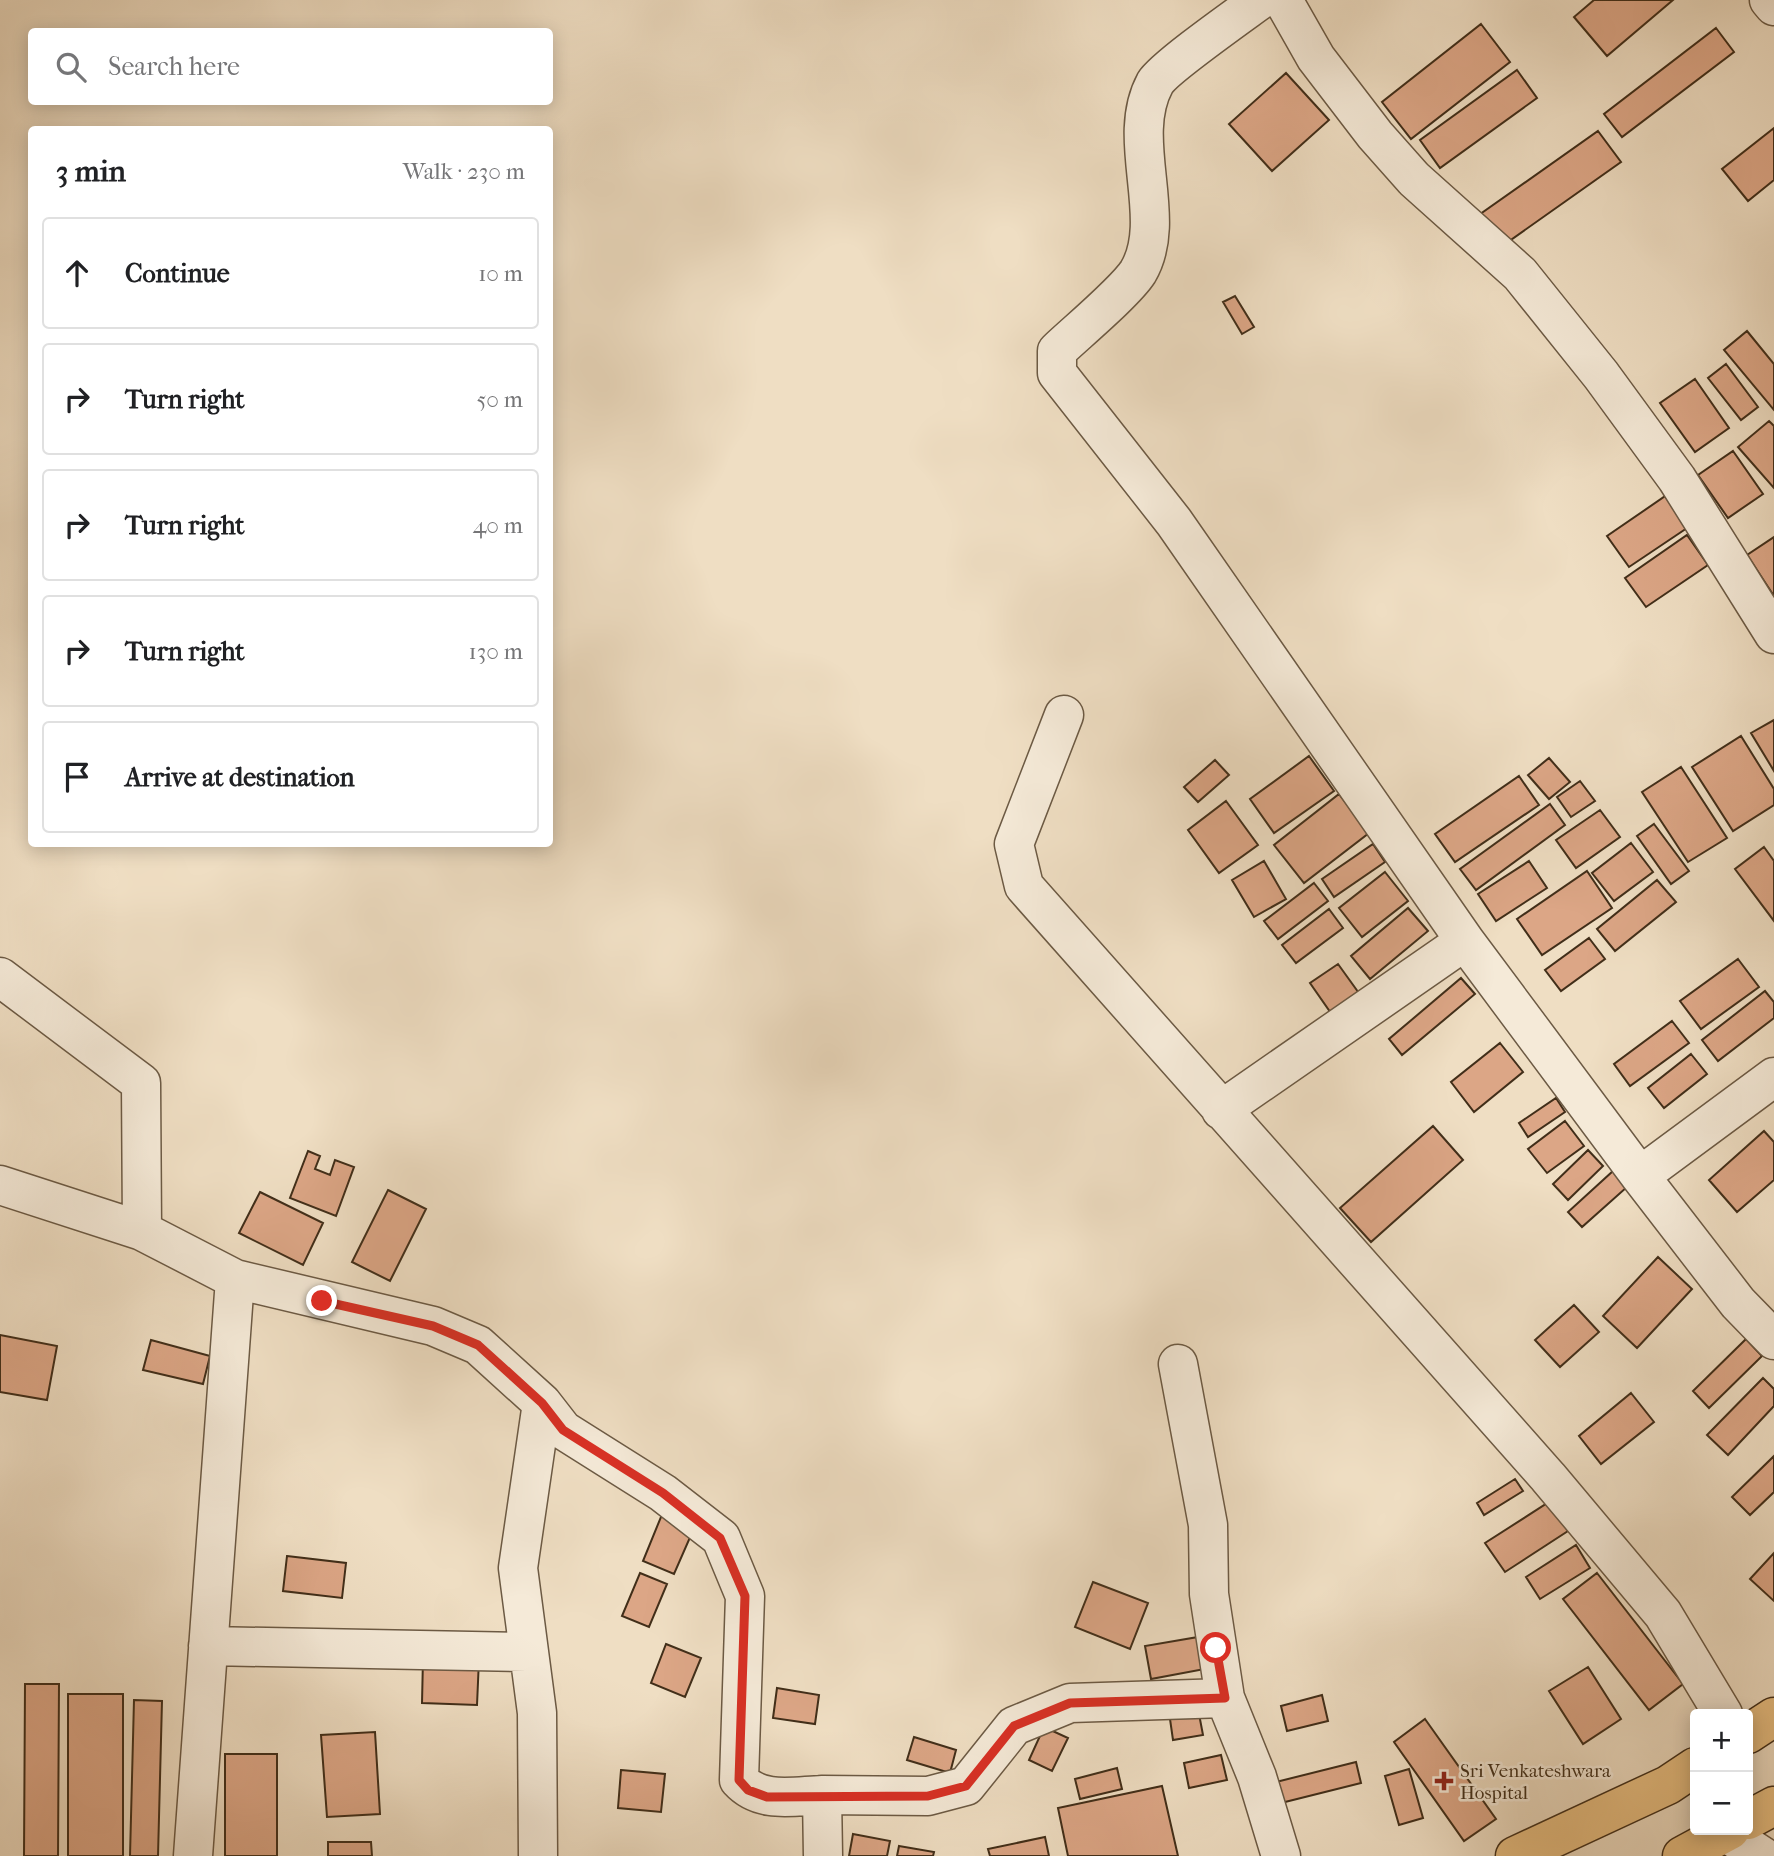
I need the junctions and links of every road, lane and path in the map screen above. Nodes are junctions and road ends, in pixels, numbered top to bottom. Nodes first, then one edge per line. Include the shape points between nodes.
1 (1259, 0) edge
2 (1283, 0) edge
3 (1769, 0) edge
4 (1774, 6) edge
5 (1774, 634) edge
6 (1065, 715) dead end
7 (1465, 942) junction
8 (0, 977) edge
9 (1774, 1077) edge
10 (1221, 1110) junction
11 (1640, 1176) junction
12 (0, 1185) edge
13 (142, 1231) junction
14 (235, 1279) junction
15 (1774, 1340) edge
16 (1178, 1364) dead end
17 (542, 1403) junction
18 (208, 1647) junction
19 (527, 1652) junction
20 (1225, 1698) junction
21 (1720, 1709) edge
22 (1774, 1717) edge
23 (1753, 1731) edge
24 (1690, 1770) edge
25 (822, 1795) junction
26 (1774, 1806) edge
27 (1753, 1817) edge
28 (1720, 1835) edge
29 (1742, 1835) edge
30 (193, 1856) edge
31 (538, 1856) edge
32 (823, 1856) edge
33 (1281, 1856) edge
34 (1515, 1856) edge
35 (1682, 1856) edge
36 (1762, 1856) edge

1 - 7 street via 1155,82 1146,118 1145,177 1151,233 1144,257 1137,274 1057,351 1058,373 1174,522
2 - 5 street via 1316,58 1375,135 1414,179 1520,274 1601,375 1677,480
3 - 4 street
6 - 10 street via 1014,844 1024,886
7 - 10 street
7 - 11 street
8 - 13 street via 141,1083
9 - 11 street
10 - 21 street via 1548,1477 1663,1614
11 - 15 street via 1738,1303
12 - 13 street
13 - 14 street
14 - 17 street via 433,1326 478,1345
14 - 18 street
16 - 20 street via 1208,1525 1209,1594
17 - 19 street via 518,1568
17 - 25 street via 563,1430 663,1493 720,1538 745,1596 739,1780 748,1790 767,1797
18 - 19 street
18 - 30 street
19 - 31 street via 537,1713
20 - 25 street via 1070,1703 1014,1726 966,1786 928,1796
20 - 33 street via 1257,1777
22 - 23 main road
24 - 34 main road via 1668,1785
25 - 32 street
26 - 27 main road
28 - 35 main road
29 - 36 street

